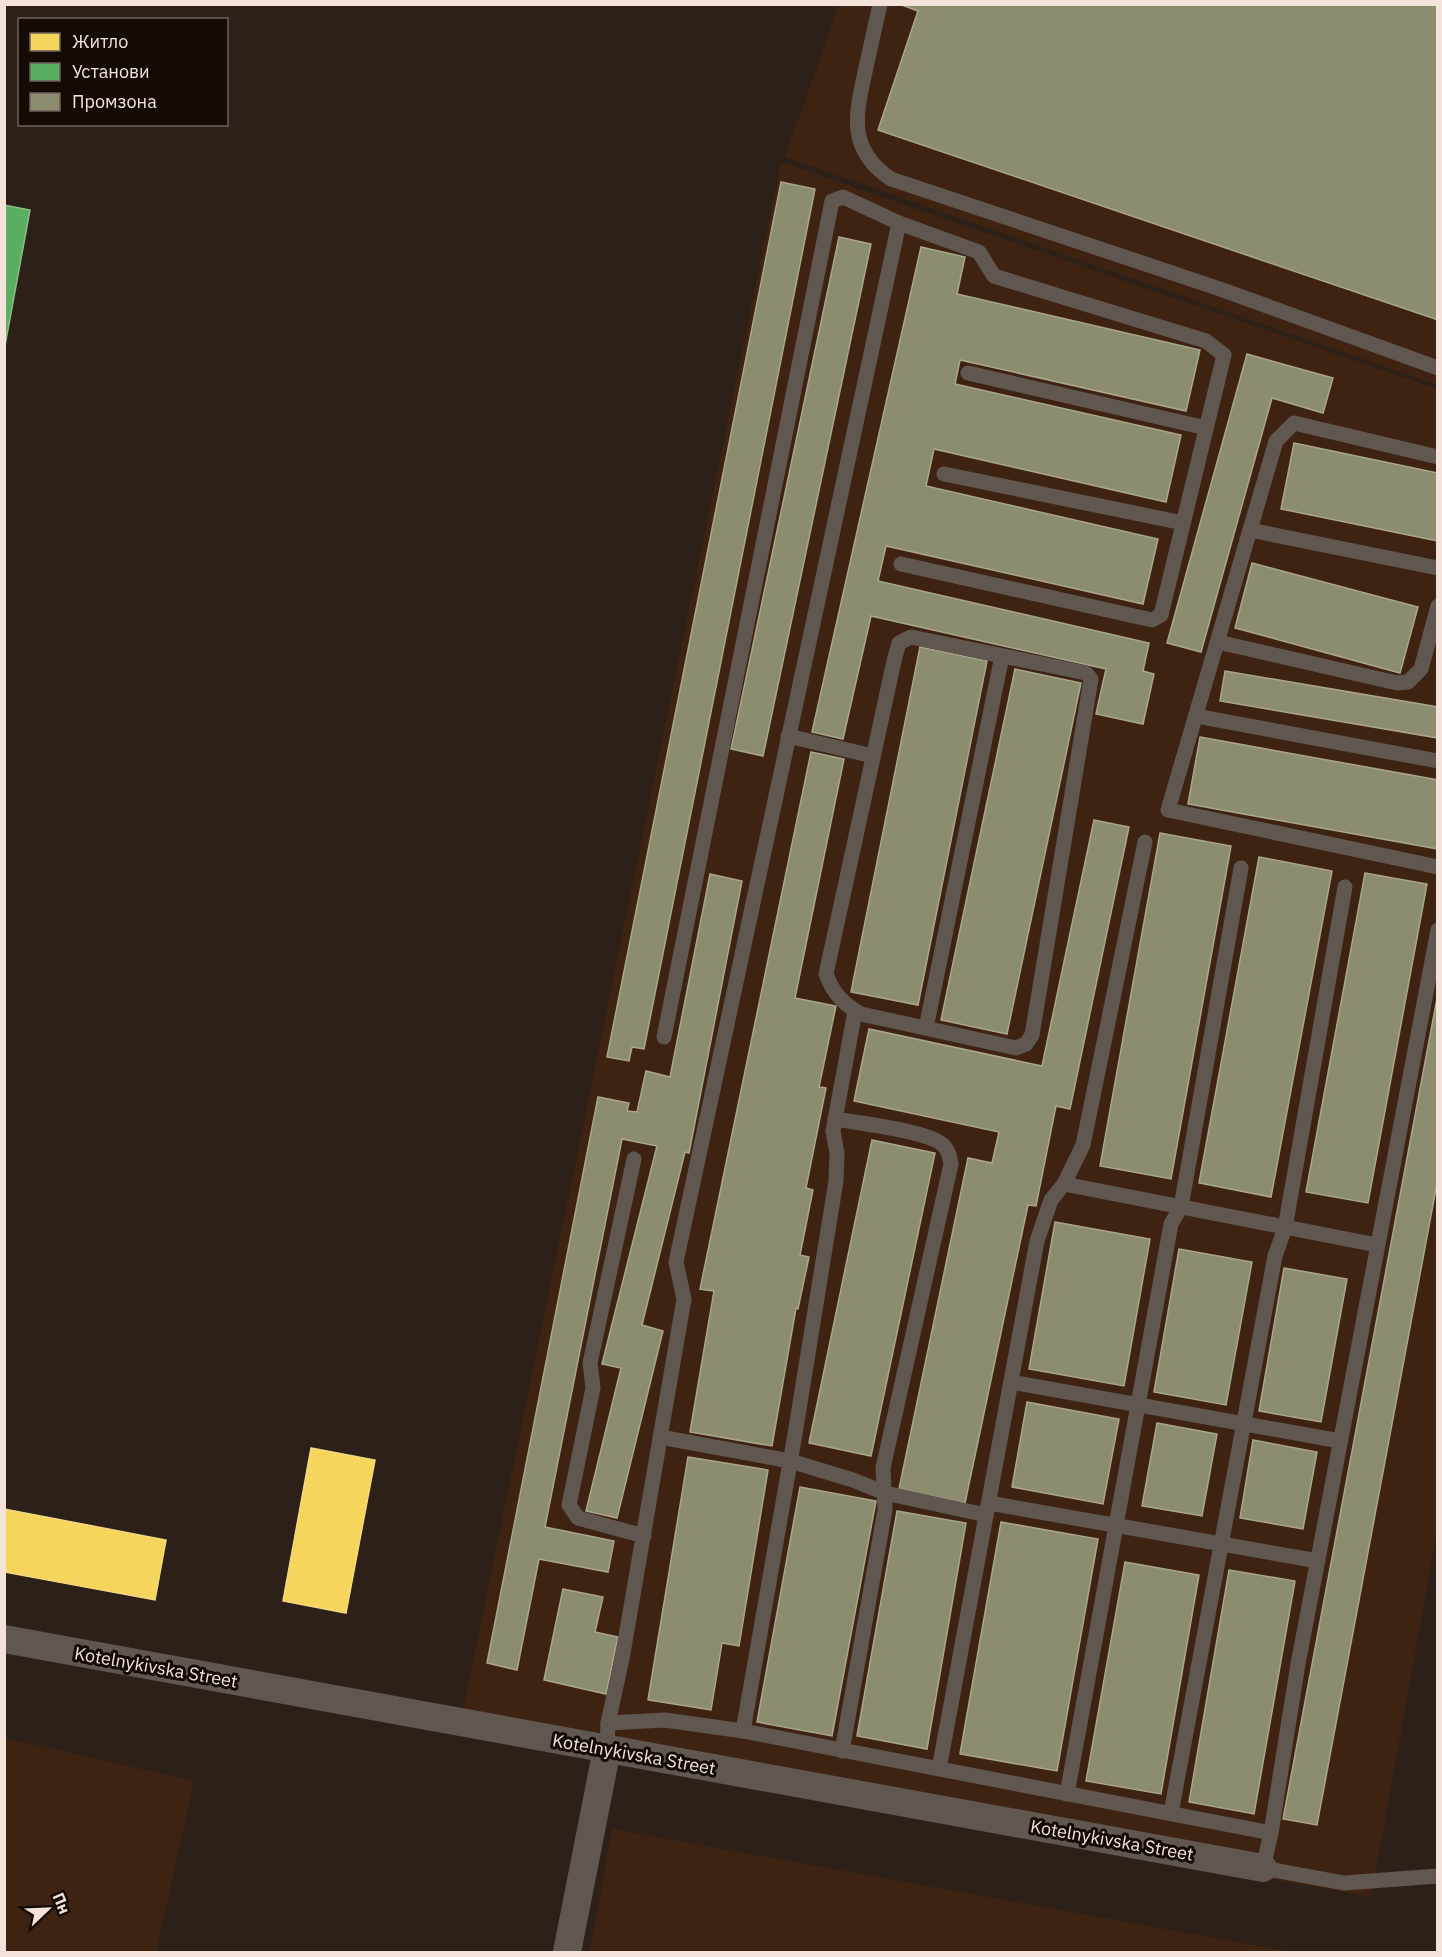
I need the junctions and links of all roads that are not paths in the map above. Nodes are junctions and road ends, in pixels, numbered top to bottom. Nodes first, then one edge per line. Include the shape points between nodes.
1 (880, 4) edge
2 (899, 222) junction
3 (1437, 368) edge
4 (968, 373) dead end
5 (1206, 428) junction
6 (1437, 456) edge
7 (944, 474) dead end
8 (1183, 523) junction
9 (1250, 530) junction
10 (901, 564) dead end
11 (1437, 568) edge
12 (1437, 606) edge
13 (1218, 642) junction
14 (1002, 656) junction
15 (1196, 716) junction
16 (788, 736) junction
17 (873, 756) junction
18 (1437, 761) edge
19 (1144, 842) dead end
20 (1437, 867) edge
21 (1241, 868) dead end
22 (1345, 887) dead end
23 (1437, 930) edge
24 (855, 1011) junction
25 (926, 1028) junction
26 (664, 1037) dead end
27 (835, 1119) junction
28 (634, 1159) dead end
29 (1064, 1184) junction
30 (1181, 1207) junction
31 (1285, 1227) junction
32 (1377, 1245) junction
33 (1011, 1382) junction
34 (1138, 1405) junction
35 (1243, 1424) junction
36 (660, 1437) junction
37 (1340, 1441) junction
38 (790, 1461) junction
39 (885, 1493) junction
40 (988, 1509) junction
41 (1116, 1525) junction
42 (644, 1536) junction
43 (1221, 1544) junction
44 (1318, 1561) junction
45 (4, 1639) edge
46 (743, 1731) junction
47 (608, 1736) junction
48 (842, 1751) junction
49 (939, 1769) junction
50 (1067, 1794) junction
51 (1171, 1813) junction
52 (1271, 1833) junction
53 (1263, 1868) junction
54 (1437, 1876) edge
55 (567, 1953) edge

1 - 3 lane via 856,126 863,151 891,179 1220,289
2 - 5 lane via 979,252 994,276 1206,341 1224,355
2 - 16 lane
2 - 26 lane via 843,197 832,201
4 - 5 lane
5 - 8 lane
6 - 9 lane via 1293,423 1276,441
7 - 8 lane
8 - 10 lane via 1161,615 1152,620
9 - 11 lane
9 - 13 lane
12 - 13 lane via 1421,669 1408,682 1397,683
13 - 15 lane
14 - 17 lane via 911,637 899,643
14 - 25 lane
14 - 25 lane via 1086,673 1091,679 1032,1035 1026,1044 1016,1048
15 - 18 lane
15 - 20 lane via 1168,810
16 - 17 lane
16 - 36 lane via 676,1262 684,1299
17 - 24 lane via 826,974 832,990
19 - 29 lane via 1083,1145
21 - 30 lane
22 - 31 lane
23 - 32 lane
24 - 25 lane
24 - 27 lane
27 - 38 lane via 836,1181
27 - 39 lane via 927,1136 944,1145 951,1164 883,1468
28 - 42 lane via 590,1363 593,1388 569,1505 578,1518
29 - 30 lane
29 - 33 lane via 1051,1200 1037,1241
30 - 31 lane
30 - 34 lane via 1171,1224
31 - 32 lane
31 - 35 lane via 1275,1256
32 - 37 lane
33 - 34 lane
33 - 40 lane
34 - 35 lane
34 - 41 lane
35 - 37 lane
35 - 43 lane
36 - 38 lane
36 - 42 lane
37 - 44 lane
38 - 39 lane
38 - 46 lane
39 - 40 lane
39 - 48 lane
40 - 41 lane
40 - 49 lane
41 - 43 lane
41 - 50 lane
42 - 47 lane
43 - 44 lane
43 - 51 lane
44 - 52 lane
45 - 47 street, Kotelnykivska Street
46 - 47 lane via 665,1719
46 - 48 lane
47 - 53 street, Kotelnykivska Street
47 - 55 street
48 - 49 lane
49 - 50 lane
50 - 51 lane
51 - 52 lane
52 - 53 lane
53 - 54 lane via 1344,1883

